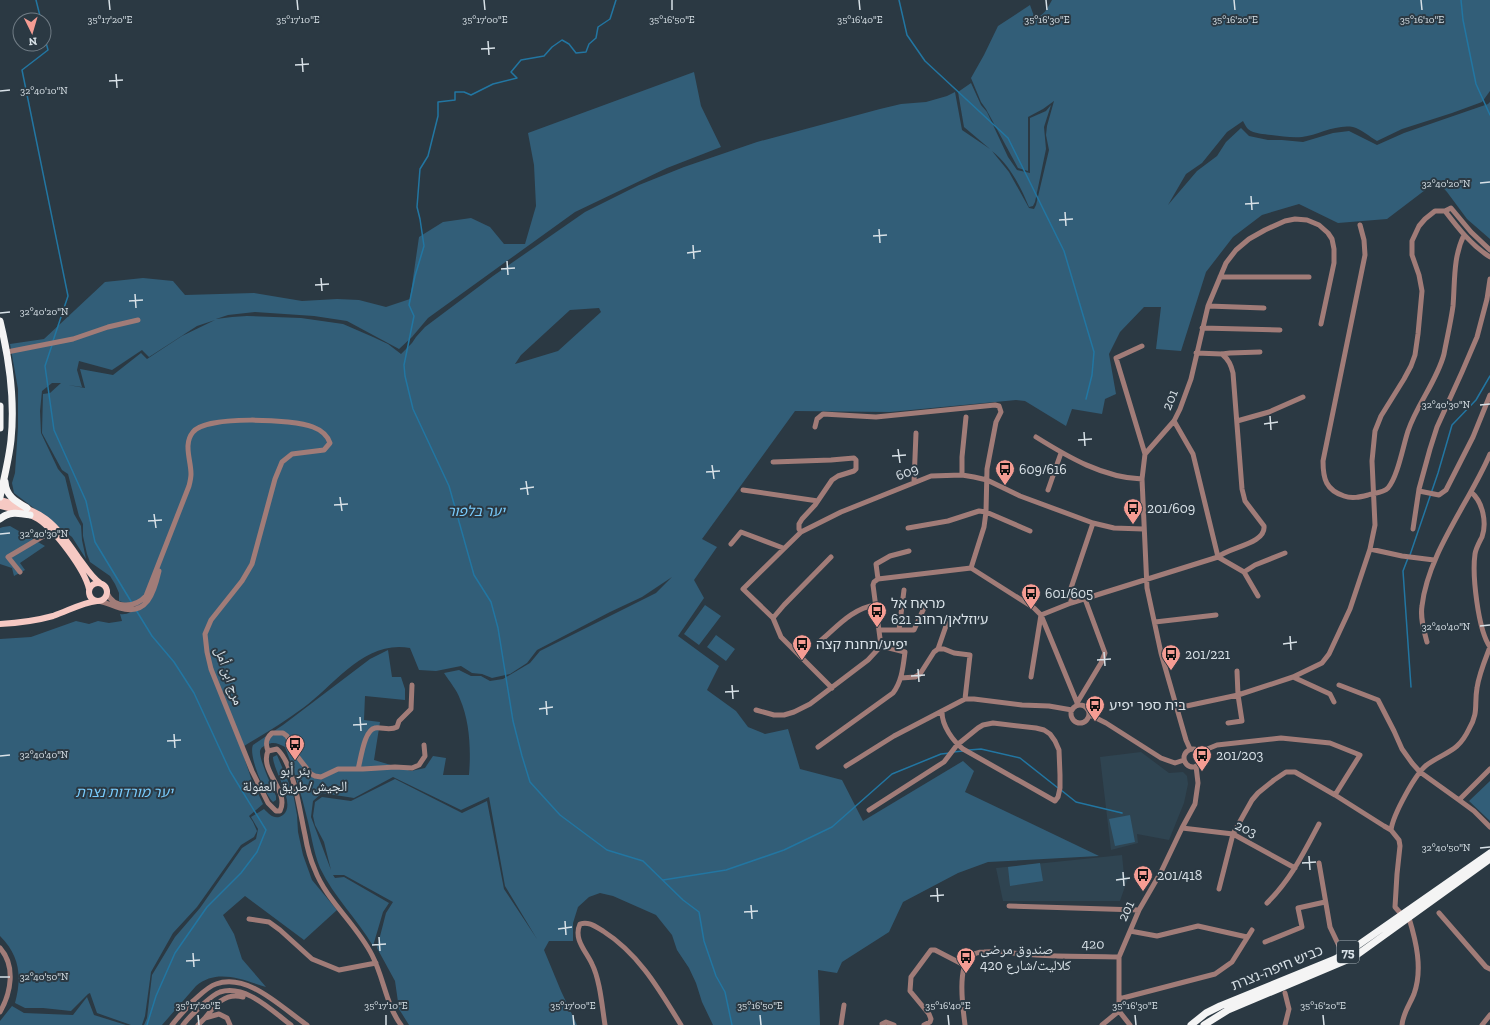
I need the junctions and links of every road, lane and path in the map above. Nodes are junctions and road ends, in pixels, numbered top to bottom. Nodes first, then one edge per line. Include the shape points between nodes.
1 (1445, 211) junction
2 (1360, 225) dead end
3 (1464, 234) junction
4 (1490, 250) edge
5 (1490, 257) edge
6 (1220, 277) junction
7 (1309, 277) dead end
8 (1490, 279) edge
9 (1208, 306) junction
10 (1264, 308) dead end
11 (138, 320) dead end
12 (0, 321) edge
13 (1321, 324) dead end
14 (1202, 328) junction
15 (1280, 330) dead end
16 (1142, 346) dead end
17 (7, 352) junction
18 (1260, 352) dead end
19 (1196, 353) junction
20 (1222, 354) junction
21 (1490, 395) edge
22 (1303, 397) dead end
23 (0, 406) edge
24 (966, 417) dead end
25 (1174, 421) junction
26 (1237, 421) junction
27 (815, 427) dead end
28 (0, 428) edge
29 (916, 433) dead end
30 (1036, 437) dead end
31 (1061, 453) junction
32 (1145, 454) junction
33 (1490, 454) edge
34 (773, 462) dead end
35 (5, 472) junction
36 (962, 475) junction
37 (1142, 479) junction
38 (987, 480) junction
39 (914, 482) junction
40 (743, 490) dead end
41 (1048, 490) dead end
42 (1418, 491) junction
43 (1471, 492) junction
44 (1374, 493) junction
45 (0, 497) edge
46 (0, 500) edge
47 (818, 501) junction
48 (0, 506) edge
49 (28, 511) junction
50 (986, 512) junction
51 (0, 519) edge
52 (1093, 523) junction
53 (908, 528) dead end
54 (1143, 529) junction
55 (1412, 530) dead end
56 (52, 531) junction
57 (1030, 531) dead end
58 (802, 532) junction
59 (731, 544) dead end
60 (784, 548) junction
61 (1370, 549) junction
62 (909, 551) dead end
63 (1285, 553) dead end
64 (831, 557) dead end
65 (1218, 557) junction
66 (161, 559) junction
67 (1434, 560) junction
68 (972, 568) junction
69 (20, 572) dead end
70 (1244, 572) junction
71 (878, 579) junction
72 (1146, 580) junction
73 (100, 583) junction
74 (89, 590) junction
75 (904, 590) dead end
76 (107, 592) junction
77 (1258, 596) dead end
78 (1085, 599) junction
79 (98, 601) junction
80 (1071, 603) junction
81 (876, 606) junction
82 (924, 608) dead end
83 (70, 609) junction
84 (1041, 615) junction
85 (1216, 615) dead end
86 (773, 618) junction
87 (1155, 622) junction
88 (947, 623) dead end
89 (0, 624) edge
90 (879, 630) junction
91 (899, 630) junction
92 (819, 642) dead end
93 (1427, 642) dead end
94 (881, 646) junction
95 (1490, 647) edge
96 (938, 649) junction
97 (1237, 671) dead end
98 (1031, 677) dead end
99 (1293, 677) junction
100 (902, 678) junction
101 (412, 685) dead end
102 (1339, 685) dead end
103 (832, 688) junction
104 (1238, 695) junction
105 (965, 699) junction
106 (1334, 702) dead end
107 (1078, 704) junction
108 (1177, 708) junction
109 (756, 710) dead end
110 (1072, 710) junction
111 (942, 712) junction
112 (1090, 715) junction
113 (1228, 723) dead end
114 (424, 745) dead end
115 (958, 745) junction
116 (818, 747) dead end
117 (1190, 749) junction
118 (268, 751) junction
119 (1200, 752) junction
120 (1184, 760) junction
121 (846, 766) dead end
122 (1196, 766) junction
123 (358, 769) junction
124 (1490, 769) edge
125 (1420, 772) junction
126 (1336, 795) junction
127 (1459, 800) junction
128 (869, 810) dead end
129 (1319, 824) dead end
130 (1490, 827) edge
131 (1182, 828) junction
132 (1391, 830) junction
133 (1233, 834) junction
134 (1490, 853) edge
135 (1490, 859) edge
136 (1319, 863) dead end
137 (1295, 868) junction
138 (1219, 889) dead end
139 (1325, 902) junction
140 (1267, 903) dead end
141 (1008, 906) dead end
142 (1139, 910) junction
143 (1439, 914) dead end
144 (1406, 916) junction
145 (249, 919) dead end
146 (1252, 930) dead end
147 (1130, 931) junction
148 (1247, 937) junction
149 (1265, 942) dead end
150 (0, 948) edge
151 (1340, 948) dead end
152 (1119, 957) junction
153 (376, 962) junction
154 (964, 965) junction
155 (1490, 969) edge
156 (1285, 993) dead end
157 (1119, 999) junction
158 (844, 1005) dead end
159 (1119, 1011) junction
160 (0, 1012) edge
161 (1490, 1016) edge
162 (205, 1018) junction
163 (882, 1024) dead end
164 (172, 1025) edge
165 (183, 1025) edge
166 (198, 1025) edge
167 (230, 1025) edge
168 (285, 1025) edge
169 (291, 1025) edge
170 (307, 1025) edge
171 (401, 1025) edge
172 (605, 1025) edge
173 (681, 1025) edge
174 (841, 1025) edge
175 (894, 1025) edge
176 (924, 1025) edge
177 (965, 1025) edge
178 (1102, 1025) edge
179 (1130, 1025) edge
180 (1191, 1025) edge
181 (1204, 1025) edge
182 (1285, 1025) edge
183 (1402, 1025) edge
184 (1482, 1025) edge

1 - 3 street
1 - 4 street via 1451,208
1 - 44 street via 1435,211 1425,219 1412,241 1412,255 1422,291 1415,355 1375,431 1372,460
2 - 44 street via 1365,255 1323,471 1325,482 1338,494 1357,497
3 - 5 street
3 - 44 street via 1459,245 1452,308 1438,371 1408,429 1392,480 1387,489
6 - 7 street
6 - 9 street, 201
6 - 13 street, 201 via 1236,250 1265,230 1295,219 1319,225 1332,239 1334,249 1334,263
8 - 42 street via 1477,337 1437,427
9 - 10 street
9 - 14 street, 201
11 - 17 street via 73,339
12 - 17 highway
14 - 15 street
14 - 19 street, 201
16 - 32 street via 1116,358
17 - 35 highway via 12,413 11,440
18 - 20 street
19 - 20 street
19 - 25 street, 201 via 1191,379
20 - 26 street via 1227,358 1233,373
21 - 42 street via 1473,437 1446,490 1439,495
22 - 26 street via 1269,412
23 - 28 highway
24 - 36 street
25 - 32 street, 201
25 - 65 street via 1193,454
26 - 65 street via 1240,474 1245,501 1265,531 1257,539
27 - 38 street via 817,419 823,414 876,416 999,406 1001,412 996,422
29 - 39 street
30 - 31 street
31 - 37 street via 1120,477
31 - 41 street
32 - 37 street
33 - 43 street
34 - 47 street via 854,458 856,469 832,480
35 - 45 highway
35 - 49 highway via 5,487 9,496
36 - 38 street, 609
36 - 39 street, 609 via 931,476
37 - 54 street
38 - 50 street
38 - 52 street, 609 via 1020,496
39 - 58 street, 609 via 841,512
40 - 47 street
42 - 55 street
43 - 67 street
43 - 95 street via 1477,498 1484,523 1475,555 1476,596 1484,636
44 - 61 street via 1374,526
46 - 49 main road
47 - 58 street via 799,524
48 - 49 main road
49 - 51 highway via 8,514
49 - 56 main road
49 - 73 main road via 42,516 56,527 91,575
50 - 53 street via 979,511 948,521
50 - 57 street
50 - 68 street
52 - 54 street, 609 via 1114,528
52 - 80 street via 1071,588
54 - 72 street
56 - 69 street via 8,557
56 - 74 main road via 85,578
58 - 60 street, 609
59 - 60 street via 740,532
60 - 86 street, 609 via 743,589
61 - 67 street
61 - 99 street via 1350,608 1329,654 1322,663
62 - 71 street via 890,556 876,564
63 - 70 street
64 - 86 street
65 - 70 street
65 - 72 street
66 - 76 street, مرج ابن أمل via 148,592 140,602 123,605 113,600
66 - 79 street, مرج ابن أمل via 155,589 146,603 127,609
66 - 118 street, مرج ابن أمل via 190,481 189,438 198,426 224,421 294,422 313,427 328,437 330,443 324,450 292,454 282,462 252,564 211,620 205,634 211,670 252,772 268,803 273,809 280,811 281,796 266,760
67 - 93 street via 1421,607
68 - 71 street
68 - 84 street
70 - 77 street
71 - 81 street via 873,585
72 - 78 street
72 - 87 street
73 - 74 main road via 94,584
73 - 76 main road
74 - 79 main road via 90,598
74 - 83 main road via 82,601
75 - 91 street
76 - 79 main road via 104,599
78 - 80 street
78 - 107 street via 1105,653
79 - 83 main road
80 - 84 street
81 - 90 street
81 - 92 street via 862,608 852,614
82 - 91 street via 914,630
83 - 89 main road via 40,619
84 - 98 street
84 - 107 street
85 - 87 street
86 - 103 street via 781,637
87 - 108 street
88 - 96 street
90 - 91 street
90 - 94 street
94 - 100 street via 905,652
94 - 103 street via 868,660
95 - 125 street via 1478,682 1476,711 1470,729 1458,746 1428,764
96 - 100 street via 920,674 915,678
96 - 105 street via 970,655
97 - 104 street
99 - 104 street
99 - 106 street via 1330,694
100 - 116 street via 893,694
101 - 123 street via 411,709 399,721 397,727 370,730
102 - 125 street via 1378,700 1402,749
103 - 109 street via 810,704 784,716
104 - 108 street
104 - 113 street via 1242,720
105 - 110 street
105 - 111 street
107 - 110 street
107 - 112 street via 1086,707
108 - 117 street
110 - 112 street via 1072,719 1080,723 1085,722
111 - 115 street via 944,725
111 - 121 street via 894,736
112 - 120 street via 1106,722 1165,760 1175,763
114 - 123 street via 425,756 419,766
115 - 115 street via 978,728 993,723 1044,730 1050,734 1059,750 1058,797 1055,800
115 - 128 street via 944,762
117 - 119 street
117 - 120 street
118 - 123 street via 266,745 269,736 272,733 283,733 297,756 315,776 321,777 338,769
118 - 153 street via 278,749 285,759 320,883 357,930
119 - 122 street via 1202,760
119 - 126 street via 1217,746 1281,738 1330,743 1360,755
120 - 122 street via 1189,765
122 - 131 street, 201 via 1198,794
124 - 127 street
125 - 127 street
125 - 132 street via 1393,820
126 - 132 street
126 - 133 street via 1296,772 1286,772 1255,796
127 - 130 street
129 - 137 street
131 - 133 street, 203
131 - 142 street, 201
132 - 144 street via 1399,840 1400,846 1395,907
133 - 137 street, 203
133 - 138 street
134 - 144 highway, כביש חיפה-נצרת / 75
135 - 144 highway, כביש חיפה-נצרת / 75
136 - 139 street
137 - 140 street via 1282,888
139 - 149 street via 1298,908 1302,927
139 - 151 street via 1330,927
141 - 142 street
142 - 147 street, 201
143 - 155 street
144 - 180 highway, כביש חיפה-נצרת / 75 via 1335,959 1220,1006
144 - 181 highway, כביש חיפה-נצרת / 75 via 1354,957 1228,1010
144 - 183 street via 1416,944 1418,982
145 - 153 street via 268,922 312,959 339,970
146 - 148 street
147 - 148 street via 1156,936 1198,926
147 - 152 street, 201
148 - 157 street via 1232,962 1216,974
150 - 160 street via 7,958 10,977 8,996
152 - 154 street, 420 via 1037,955 998,951 974,954
152 - 157 street, 201
153 - 171 street via 392,1012
154 - 176 street via 931,950 911,977 910,991 931,1019
154 - 177 street
156 - 182 street via 1288,1009
157 - 159 street, 201
158 - 174 street
159 - 178 street
159 - 179 street
161 - 184 street
162 - 166 street
162 - 167 street via 215,1014 223,1015
162 - 168 street via 225,997 241,996 252,1000
163 - 175 street via 886,1022
164 - 170 street via 201,994 216,984 226,982 245,984 260,991
165 - 169 street via 207,1001 220,992 227,991 242,993 256,999
172 - 173 street via 595,973 578,934 580,924 585,922 615,939 639,961

